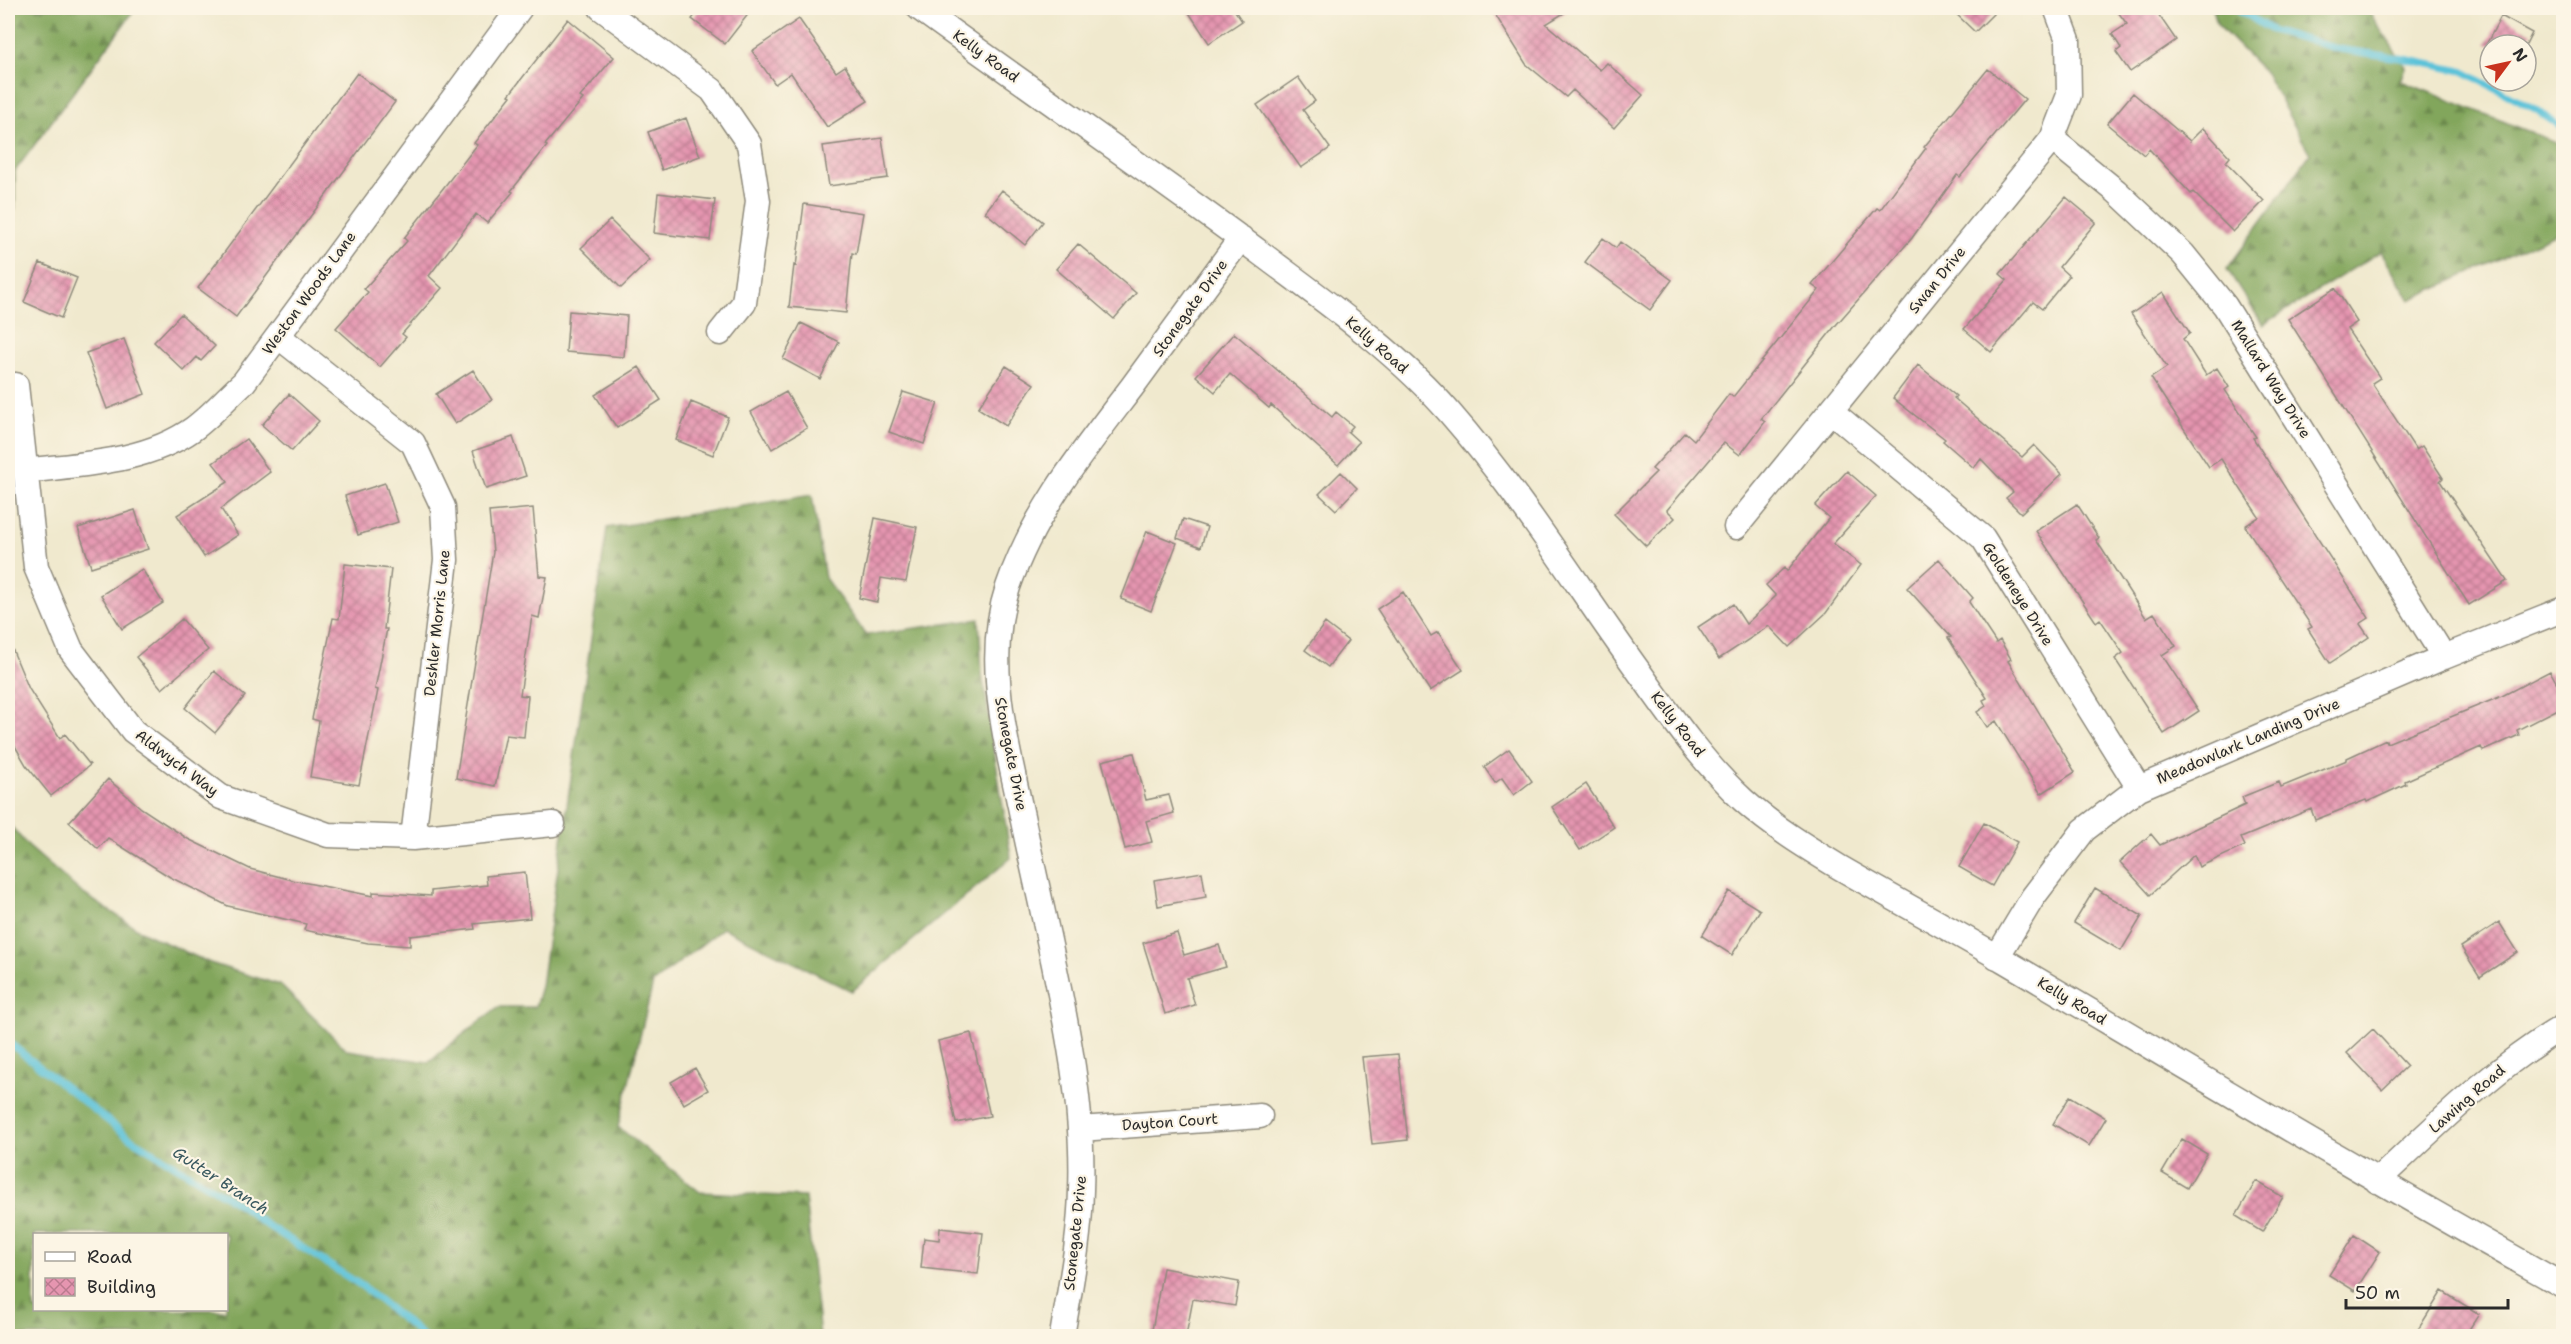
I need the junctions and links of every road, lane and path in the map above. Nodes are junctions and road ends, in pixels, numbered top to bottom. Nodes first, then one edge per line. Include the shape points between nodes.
1 (520, 8) edge
2 (601, 8) edge
3 (919, 8) edge
4 (2056, 8) edge
5 (2052, 139) junction
6 (1240, 238) junction
7 (720, 333) dead end
8 (278, 336) junction
9 (16, 385) dead end
10 (1831, 411) junction
11 (25, 471) junction
12 (1736, 527) dead end
13 (2564, 609) edge
14 (2444, 657) junction
15 (2139, 788) junction
16 (553, 824) dead end
17 (413, 838) junction
18 (1997, 957) junction
19 (2564, 1026) edge
20 (1260, 1116) dead end
21 (1080, 1129) junction
22 (2377, 1181) junction
23 (2564, 1286) edge
24 (1062, 1336) edge

1 - 8 street, Weston Woods Lane
2 - 7 street via 712,90 749,144 758,201 744,303
3 - 6 street, Kelly Road
4 - 5 street, Swan Drive via 2068,40 2069,95
5 - 10 street, Swan Drive
5 - 14 street, Mallard Way Drive via 2116,191 2183,254 2225,306
6 - 18 street, Kelly Road via 1349,319 1446,408 1494,466 1658,698 1702,756 1740,797 1811,850
6 - 21 street, Stonegate Drive via 1042,510 1007,590 1001,616 997,648 1000,700 1068,1038
8 - 11 street, Weston Woods Lane via 244,382 193,429 161,446 118,459
8 - 17 street, Deshler Morris Lane via 413,443 443,507 446,560
9 - 11 street, Aldwych Way
10 - 12 street, Swan Drive
10 - 15 street, Goldeneye Drive via 1983,538
11 - 17 street, Aldwych Way via 36,567 71,650 133,731 221,797 328,835
13 - 14 street, Meadowlark Landing Drive
14 - 15 street, Meadowlark Landing Drive
15 - 18 street, Meadowlark Landing Drive via 2084,830 2033,897
16 - 17 street, Aldwych Way
18 - 22 street, Kelly Road
19 - 22 street, Lawing Road via 2528,1047 2476,1089
20 - 21 street, Dayton Court
21 - 24 street, Stonegate Drive via 1081,1192
22 - 23 street, Kelly Road

